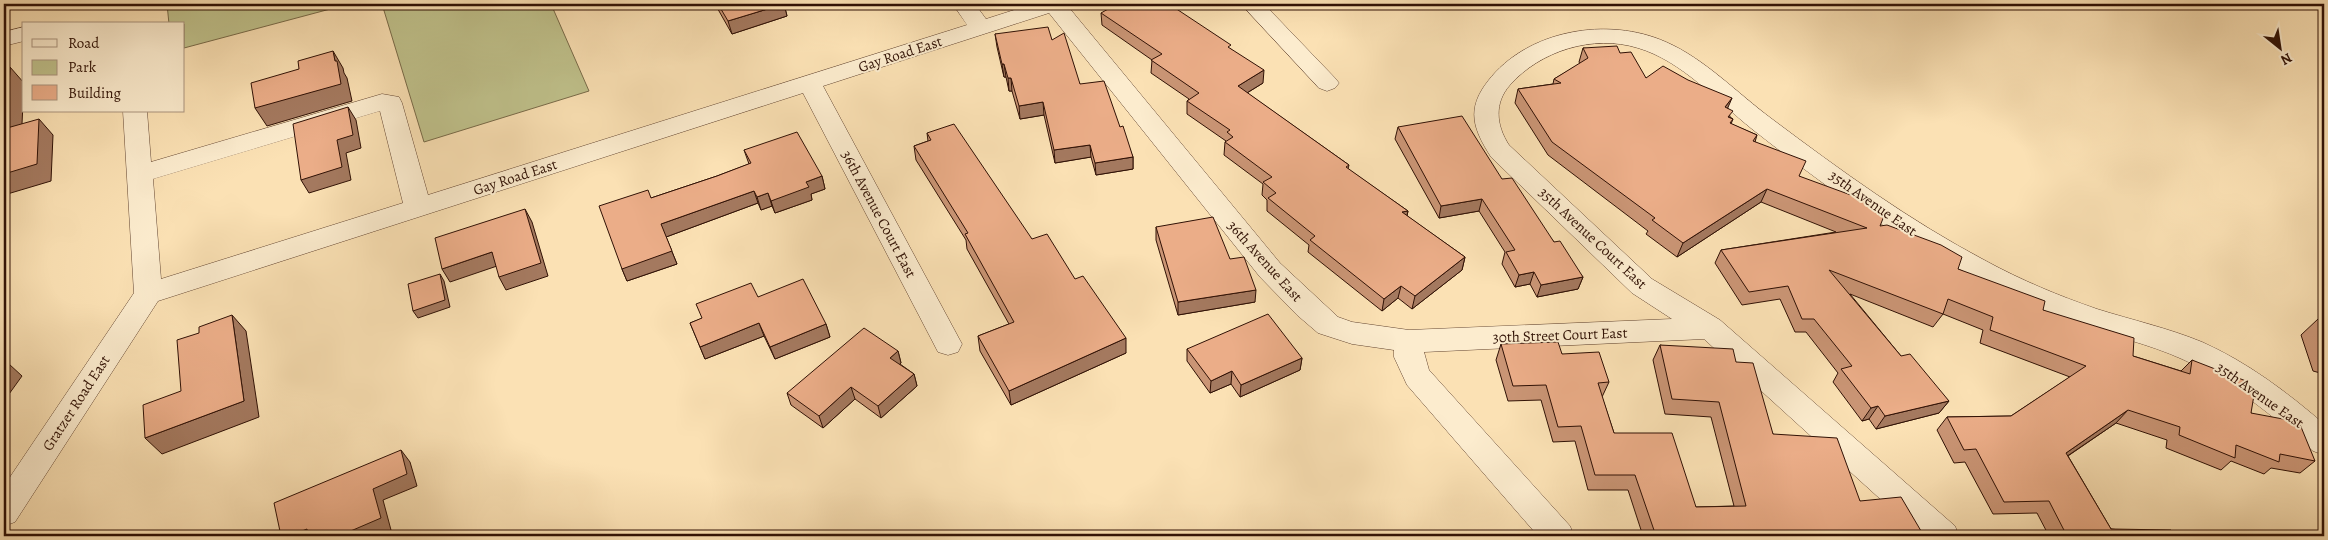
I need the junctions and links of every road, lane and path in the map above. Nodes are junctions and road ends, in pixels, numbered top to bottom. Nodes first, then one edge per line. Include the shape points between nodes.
1 (964, 4) edge
2 (1054, 4) edge
3 (1252, 4) edge
4 (981, 28) junction
5 (22, 34) edge
6 (4, 39) edge
7 (1534, 52) joint
8 (1327, 83) dead end
9 (810, 84) junction
10 (136, 112) edge
11 (140, 174) junction
12 (418, 208) junction
13 (148, 294) junction
14 (1710, 328) junction
15 (1410, 341) junction
16 (948, 344) dead end
17 (2324, 442) edge
18 (4, 512) edge
19 (1558, 536) edge
20 (1943, 536) edge

1 - 4 street
2 - 4 street, Gay Road East
2 - 15 street, 36th Avenue East via 1270,270 1307,307 1328,325 1352,333
3 - 8 street
4 - 9 street, Gay Road East
5 - 6 street
7 - 14 street, 35th Avenue Court East via 1512,67 1490,94 1485,122 1490,137 1500,151 1642,286
7 - 17 street, 35th Avenue East via 1577,39 1602,36 1639,40 1656,46 1691,68 1881,210 1960,259 2076,313 2175,343 2221,366 2254,387
9 - 12 street, Gay Road East
9 - 16 street, 36th Avenue Court East
10 - 11 street
11 - 12 street via 382,102 390,104
11 - 13 street
12 - 13 street, Gay Road East
13 - 18 street, Gratzer Road East
14 - 15 street, 30th Street Court East
14 - 20 street, 35th Avenue Court East
15 - 19 street via 1409,357 1417,376

